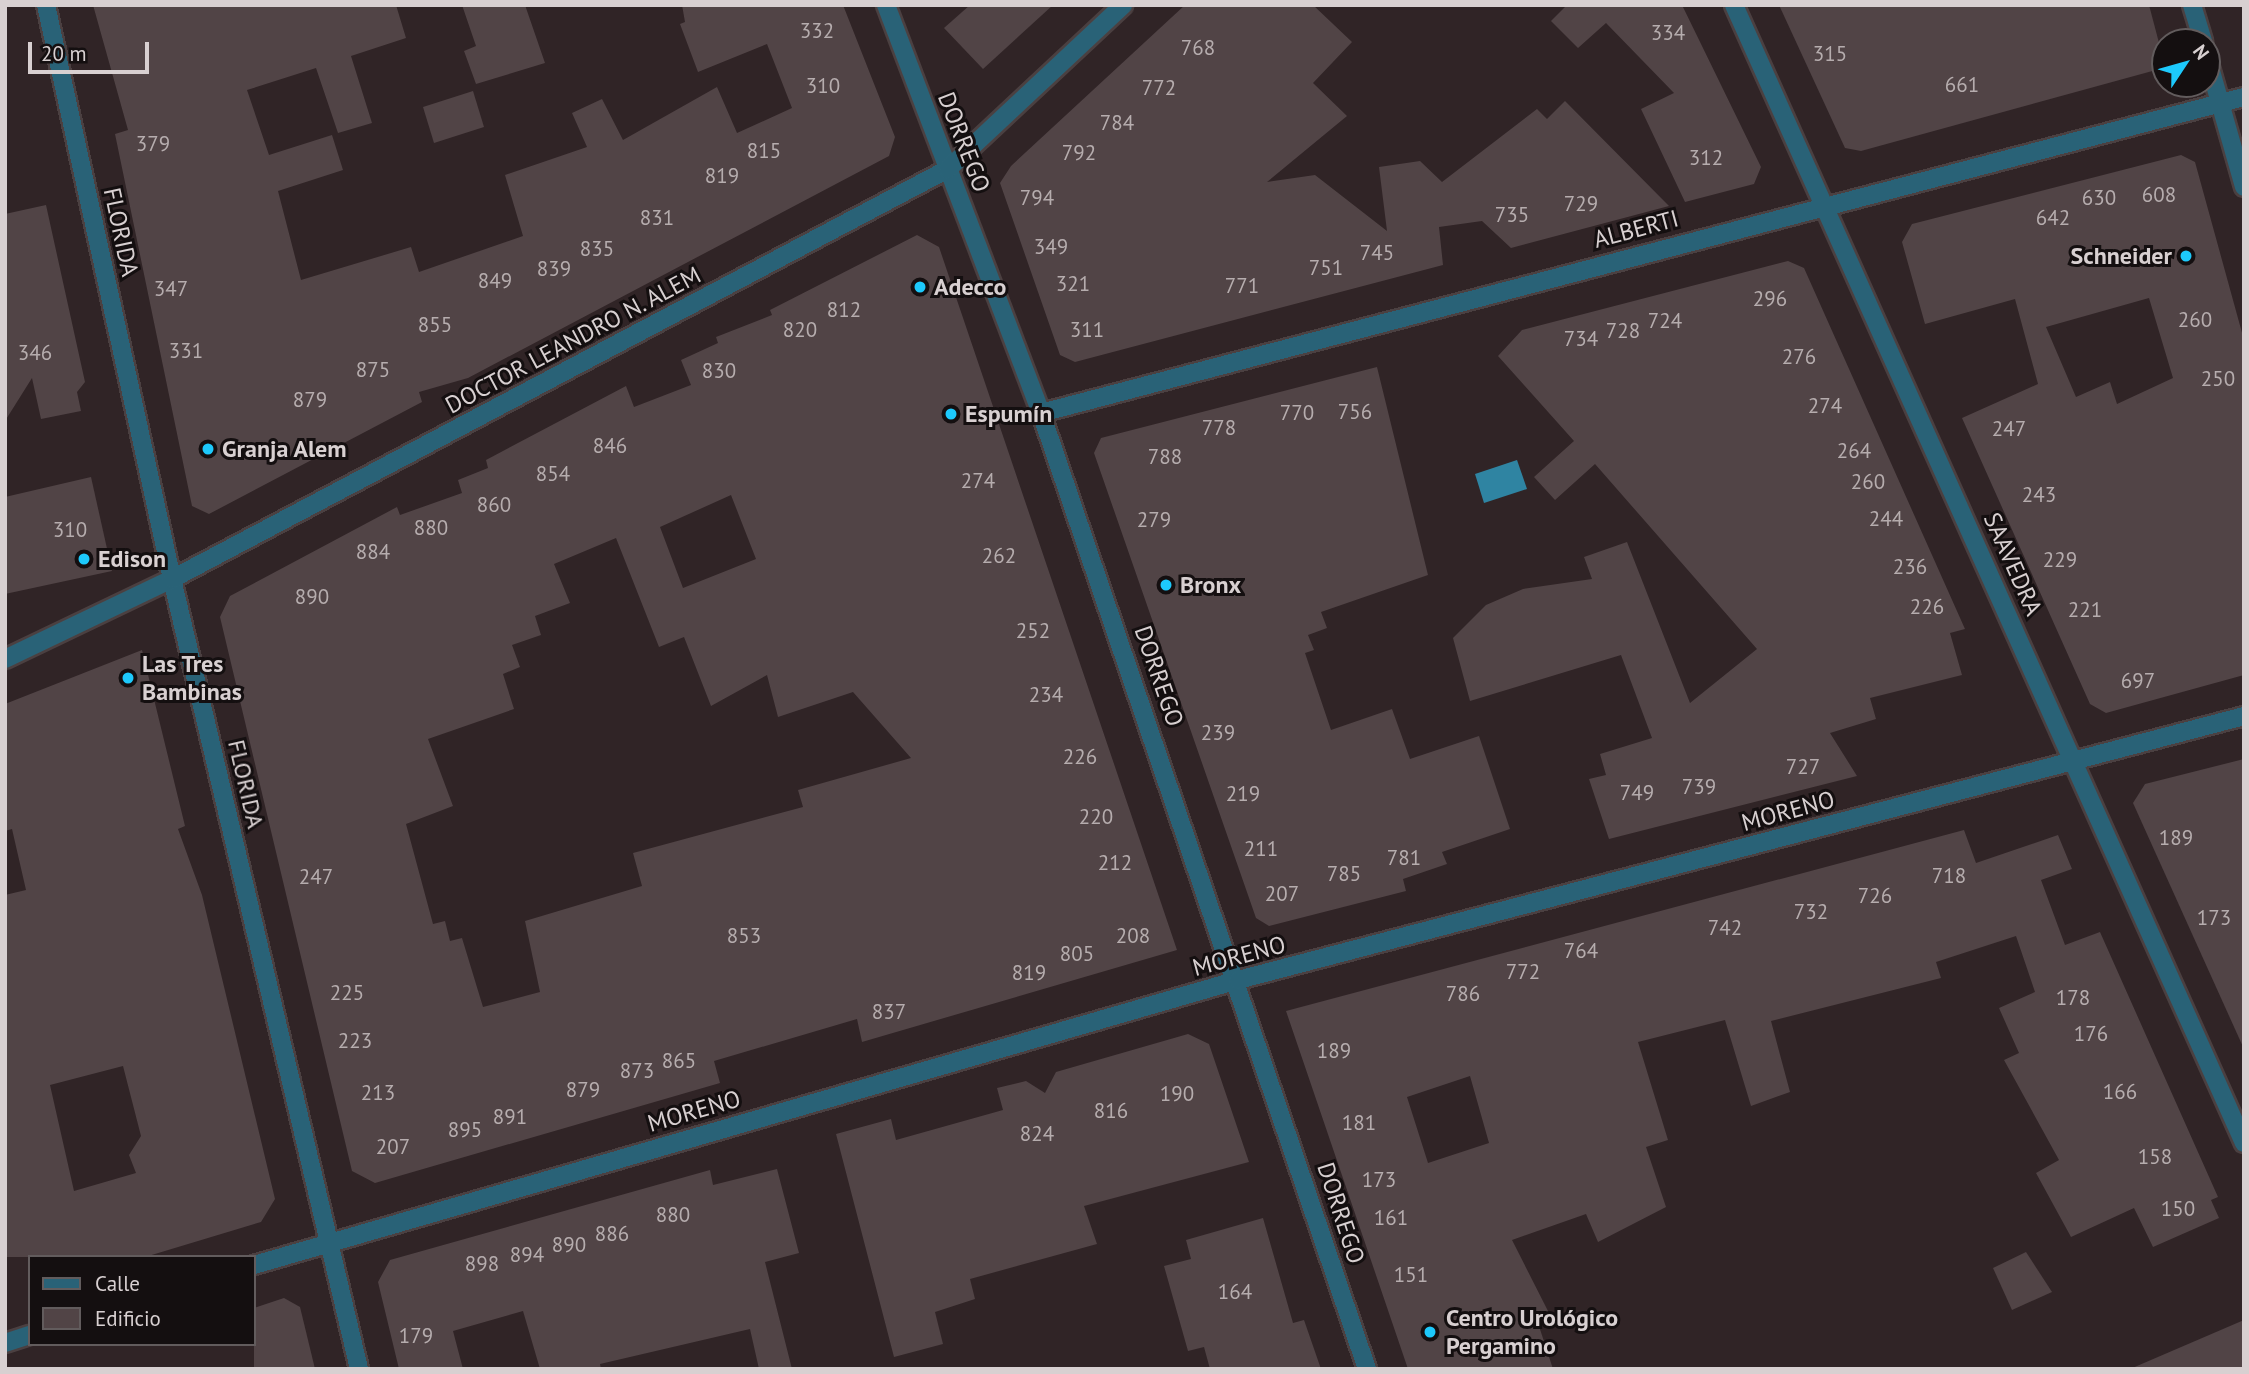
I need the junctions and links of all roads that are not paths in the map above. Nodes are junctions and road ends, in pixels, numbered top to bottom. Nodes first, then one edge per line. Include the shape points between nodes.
1 (46, 5) edge
2 (886, 5) edge
3 (1123, 5) edge
4 (1734, 5) edge
5 (2192, 5) edge
6 (2199, 28) edge
7 (2244, 97) edge
8 (2219, 98) edge
9 (2220, 103) junction
10 (948, 169) junction
11 (2244, 187) edge
12 (1824, 205) junction
13 (1041, 413) junction
14 (172, 579) junction
15 (5, 659) edge
16 (2244, 716) edge
17 (2074, 761) junction
18 (1238, 981) junction
19 (2244, 1143) edge
20 (330, 1241) junction
21 (256, 1264) edge
22 (28, 1336) edge
23 (5, 1343) edge
24 (359, 1369) edge
25 (1367, 1369) edge

1 - 14 street, FLORIDA
2 - 10 street, DORREGO
3 - 10 street, DOCTOR LEANDRO N. ALEM
4 - 12 street, SAAVEDRA
5 - 6 street
7 - 9 street, ALBERTI
8 - 9 street
9 - 11 street
9 - 12 street, ALBERTI
10 - 13 street, DORREGO
10 - 14 street, DOCTOR LEANDRO N. ALEM
12 - 13 street, ALBERTI
12 - 17 street, SAAVEDRA
13 - 18 street, DORREGO
14 - 15 street, DOCTOR LEANDRO N. ALEM
14 - 20 street, FLORIDA
16 - 17 street, MORENO
17 - 18 street, MORENO
17 - 19 street, SAAVEDRA
18 - 20 street, MORENO
18 - 25 street, DORREGO
20 - 21 street, MORENO
20 - 24 street, FLORIDA
22 - 23 street

